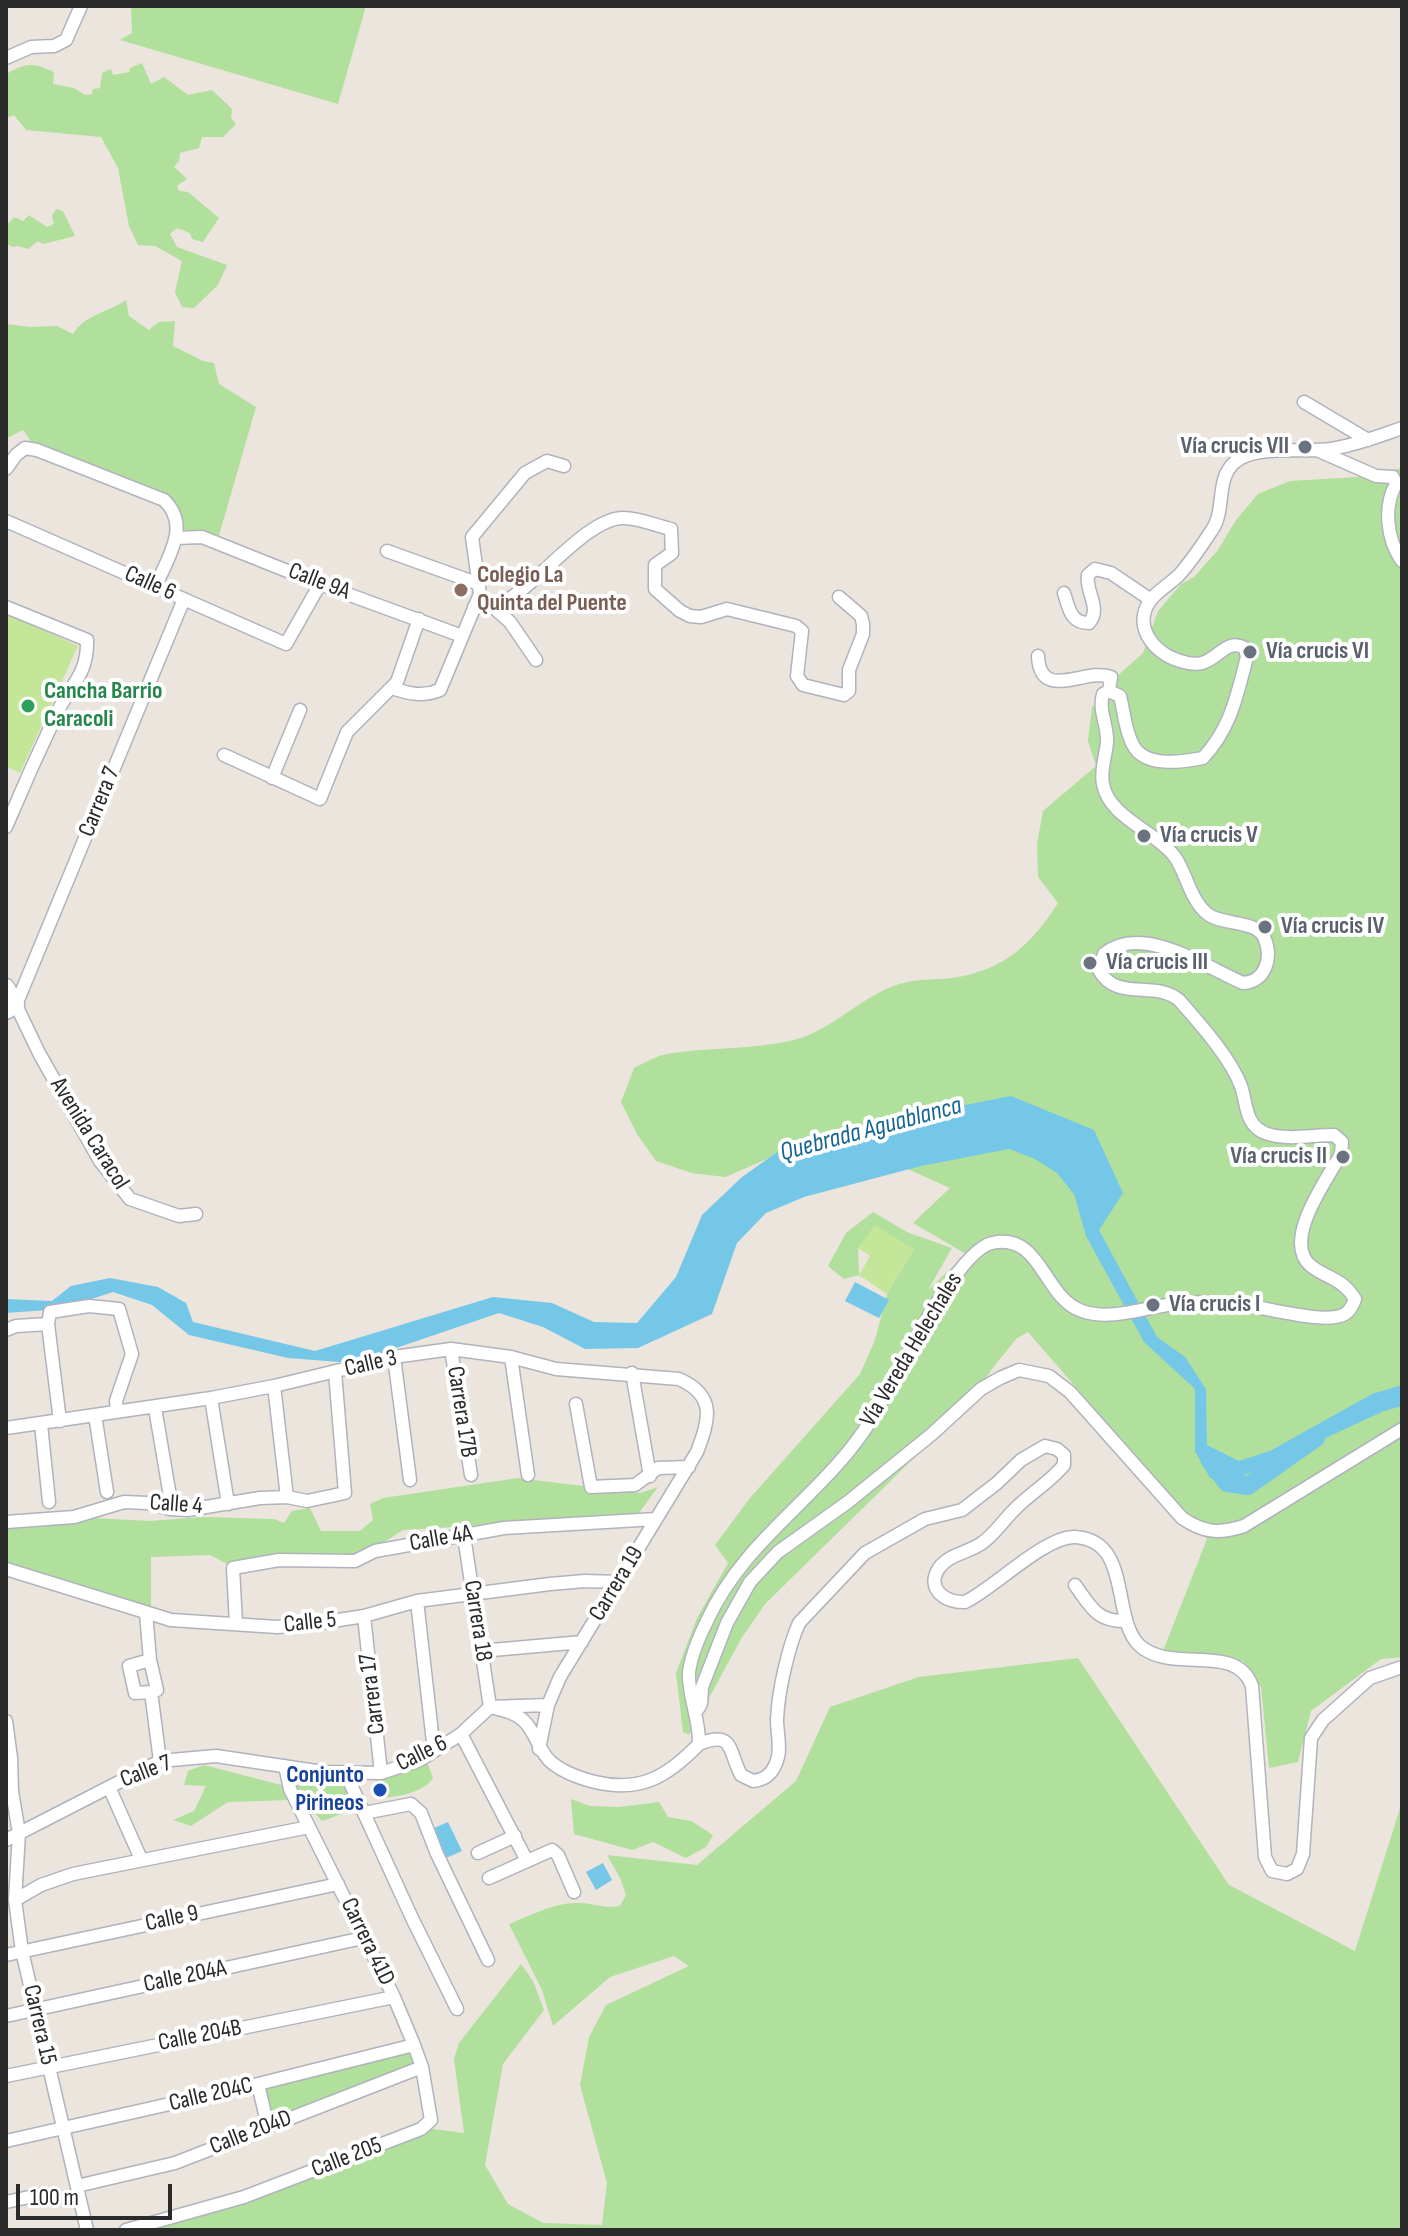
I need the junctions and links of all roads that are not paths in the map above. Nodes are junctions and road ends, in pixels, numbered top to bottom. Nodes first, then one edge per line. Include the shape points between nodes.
1 (81, 6) edge
2 (6, 58) edge
3 (1304, 402) dead end
4 (1402, 428) edge
5 (1368, 440) junction
6 (1317, 450) junction
7 (564, 466) dead end
8 (6, 469) edge
9 (6, 521) edge
10 (175, 538) junction
11 (387, 551) dead end
12 (1402, 561) edge
13 (320, 584) junction
14 (479, 584) junction
15 (156, 586) junction
16 (1064, 593) dead end
17 (839, 597) dead end
18 (184, 599) junction
19 (1151, 600) junction
20 (6, 607) edge
21 (474, 607) junction
22 (493, 607) junction
23 (419, 619) junction
24 (462, 636) junction
25 (1038, 656) dead end
26 (536, 660) dead end
27 (392, 688) junction
28 (1109, 691) junction
29 (300, 710) dead end
30 (224, 755) dead end
31 (272, 778) junction
32 (6, 827) edge
33 (6, 987) edge
34 (11, 1008) edge
35 (196, 1214) dead end
36 (48, 1324) junction
37 (6, 1330) edge
38 (451, 1349) junction
39 (394, 1357) junction
40 (511, 1357) junction
41 (335, 1372) junction
42 (632, 1373) junction
43 (274, 1386) junction
44 (211, 1398) junction
45 (576, 1404) dead end
46 (155, 1408) junction
47 (117, 1411) junction
48 (95, 1415) junction
49 (60, 1421) junction
50 (708, 1423) joint
51 (41, 1424) junction
52 (6, 1428) edge
53 (1402, 1429) edge
54 (689, 1467) junction
55 (471, 1475) dead end
56 (528, 1475) dead end
57 (650, 1476) junction
58 (410, 1480) dead end
59 (107, 1492) dead end
60 (170, 1496) dead end
61 (287, 1497) junction
62 (49, 1502) dead end
63 (228, 1504) junction
64 (656, 1519) junction
65 (6, 1522) edge
66 (464, 1536) junction
67 (6, 1569) edge
68 (619, 1582) junction
69 (1075, 1585) dead end
70 (471, 1595) junction
71 (417, 1601) junction
72 (146, 1613) junction
73 (364, 1616) junction
74 (1126, 1621) junction
75 (236, 1624) junction
76 (582, 1642) junction
77 (481, 1651) junction
78 (150, 1660) junction
79 (1402, 1667) edge
80 (151, 1692) junction
81 (548, 1705) junction
82 (490, 1707) junction
83 (696, 1712) junction
84 (6, 1730) edge
85 (461, 1734) junction
86 (699, 1744) junction
87 (539, 1749) junction
88 (434, 1751) junction
89 (160, 1761) junction
90 (285, 1766) junction
91 (381, 1773) junction
92 (346, 1774) junction
93 (109, 1787) junction
94 (9, 1791) edge
95 (302, 1811) junction
96 (364, 1813) junction
97 (309, 1827) junction
98 (286, 1832) junction
99 (19, 1833) junction
100 (515, 1836) junction
101 (6, 1840) edge
102 (478, 1853) dead end
103 (141, 1859) junction
104 (527, 1861) junction
105 (489, 1878) dead end
106 (338, 1884) junction
107 (574, 1892) dead end
108 (15, 1900) junction
109 (363, 1938) junction
110 (22, 1951) junction
111 (6, 1955) edge
112 (488, 1960) dead end
113 (394, 1997) junction
114 (457, 2009) dead end
115 (36, 2010) junction
116 (6, 2016) edge
117 (414, 2045) junction
118 (49, 2066) junction
119 (422, 2067) junction
120 (6, 2076) edge
121 (258, 2084) junction
122 (429, 2124) joint
123 (268, 2127) junction
124 (63, 2130) junction
125 (6, 2141) edge
126 (77, 2186) junction
127 (43, 2194) dead end
128 (6, 2202) edge
129 (87, 2230) edge
130 (126, 2230) edge

1 - 2 street via 66,40
3 - 5 street
4 - 5 street
5 - 6 street
6 - 12 street via 1376,476 1393,477 1390,537
6 - 19 street via 1259,452 1236,461 1224,478 1215,526 1179,575
7 - 14 street via 547,461 525,473 472,537
8 - 10 street via 25,448 164,500 174,510 179,528
9 - 15 street, Calle 6
10 - 13 street, Calle 9A via 202,537
10 - 15 street
11 - 14 street
13 - 18 street, Calle 6 via 286,644
13 - 23 street, Calle 9A
14 - 21 street
15 - 18 street, Calle 6
16 - 19 street via 1079,623 1094,618 1086,583 1095,569 1111,573
17 - 22 street via 863,624 844,695 803,685 797,676 802,631 796,626 727,609 701,617 680,611 655,589 655,565 672,553 671,529 636,520 608,521
18 - 34 street, Carrera 7
19 - 28 street via 1143,617 1148,639 1163,653 1202,663 1227,647 1245,648 1229,720 1203,758 1166,762 1133,747 1120,696
20 - 32 street via 87,640 88,657 80,679 60,705
21 - 22 street
21 - 24 street
22 - 26 street
23 - 24 street, Calle 9A
23 - 27 street
24 - 27 street via 440,690 428,695
25 - 28 street via 1038,669 1051,681 1105,674 1111,677
27 - 31 street via 347,732 320,799
28 - 83 street, Vía Vereda Helechales via 1099,705 1107,740 1103,784 1108,798 1167,846 1207,914 1257,930 1264,938 1267,960 1264,973 1253,983 1243,983 1159,946 1125,942 1104,954 1099,970 1114,985 1160,990 1179,1000 1230,1064 1250,1122 1263,1132 1281,1137 1334,1135 1342,1142 1341,1154 1302,1227 1301,1247 1309,1265 1349,1289 1355,1299 1352,1308 1330,1318 1184,1302 1100,1316 1078,1310 1026,1249 1011,1241 990,1243 970,1255 855,1444 730,1578 706,1622 689,1673
29 - 31 street
30 - 31 street
33 - 34 main road
34 - 35 street, Avenida Caracol via 100,1161 130,1199 179,1216
36 - 37 street
36 - 47 street via 50,1312 89,1306 119,1309 132,1354
36 - 49 street
38 - 39 street, Calle 3
38 - 40 street, Calle 3
38 - 55 street, Carrera 17B
39 - 41 street, Calle 3
39 - 58 street
40 - 42 street, Calle 3 via 556,1369
40 - 56 street
41 - 43 street, Calle 3
41 - 61 street, Calle 4 via 345,1493 307,1501
42 - 50 street, Calle 3 via 694,1386 705,1398
42 - 57 street
43 - 44 street, Calle 3
43 - 61 street
44 - 46 street, Calle 3
44 - 63 street
45 - 57 street via 591,1487 635,1485
46 - 47 street, Calle 3
46 - 60 street
47 - 48 street, Calle 3
48 - 49 street, Calle 3
48 - 59 street
49 - 51 street, Calle 3
50 - 54 street, Carrera 19
51 - 52 street, Calle 3
51 - 62 street
53 - 83 street via 1244,1526 1210,1532 1182,1518 1070,1392 1049,1376 1019,1370 981,1389 759,1572 727,1623
54 - 57 street via 666,1466
54 - 64 street, Carrera 19
61 - 63 street, Calle 4
63 - 65 street, Calle 4 via 188,1510 124,1502 74,1517
64 - 66 street, Calle 4A via 504,1528
64 - 68 street, Carrera 19
66 - 70 street, Carrera 18
66 - 75 street, Calle 4A via 375,1551 355,1561 279,1560 233,1568
67 - 72 street, Calle 5
68 - 70 street, Calle 5
68 - 76 street, Carrera 19
69 - 74 street via 1098,1616
70 - 71 street, Calle 5
70 - 77 street, Carrera 18
71 - 73 street, Calle 5
71 - 88 street
72 - 75 street, Calle 5
72 - 78 street
73 - 75 street, Calle 5 via 307,1625
73 - 91 street, Carrera 17
74 - 79 street via 1145,1650 1181,1660 1235,1664 1248,1675 1265,1857 1279,1875 1297,1869 1303,1854 1311,1738 1323,1720 1370,1678
74 - 86 street via 1121,1589 1107,1555 1086,1539 1056,1542 965,1602 946,1600 934,1587 944,1563 987,1539 1064,1465 1064,1455 1045,1446 962,1510 925,1519 865,1553 799,1623 780,1697 778,1757 767,1776 753,1781 741,1775 722,1738
76 - 77 street
76 - 81 street, Carrera 19
77 - 82 street, Carrera 18
78 - 80 street via 157,1690
78 - 80 street via 129,1666 135,1693
80 - 89 street
81 - 82 street
81 - 87 street, Carrera 19
82 - 85 street, Calle 6
82 - 87 street via 525,1722
83 - 86 street, Vía Vereda Helechales
84 - 94 street, Carrera 15
85 - 88 street, Calle 6
85 - 100 street
86 - 87 street via 660,1777 625,1786 575,1777
88 - 91 street, Calle 6
89 - 90 street, Calle 7 via 216,1756
89 - 93 street, Calle 7
90 - 92 street, Calle 6
90 - 95 street, Carrera 41D
91 - 92 street, Calle 6
92 - 96 street
93 - 99 street, Calle 7
93 - 103 street
94 - 99 street, Carrera 15
95 - 97 street, Carrera 41D
95 - 98 street
96 - 112 street via 411,1804 421,1813
96 - 114 street
97 - 98 street
97 - 106 street, Carrera 41D
98 - 103 street
99 - 101 street, Calle 7
99 - 108 street, Carrera 15
100 - 102 street
100 - 104 street
103 - 108 street via 73,1874
104 - 105 street
104 - 107 street via 552,1850
106 - 109 street, Carrera 41D
106 - 110 street, Calle 9
108 - 110 street, Carrera 15
109 - 113 street, Carrera 41D
109 - 115 street, Calle 204A
110 - 111 street, Calle 9
110 - 115 street, Carrera 15
113 - 117 street, Carrera 41D
113 - 118 street, Calle 204B
115 - 116 street, Calle 204A
115 - 118 street, Carrera 15
117 - 119 street, Carrera 41D
117 - 121 street, Calle 204C
118 - 120 street, Calle 204B
118 - 124 street, Carrera 15
119 - 122 street, Carrera 41D
119 - 123 street, Calle 204D
121 - 123 street
121 - 124 street, Calle 204C
122 - 130 street, Calle 205 via 232,2202
123 - 126 street, Calle 204D via 175,2163
124 - 125 street, Calle 204C
124 - 126 street, Carrera 15
126 - 129 street, Carrera 15
127 - 128 street

